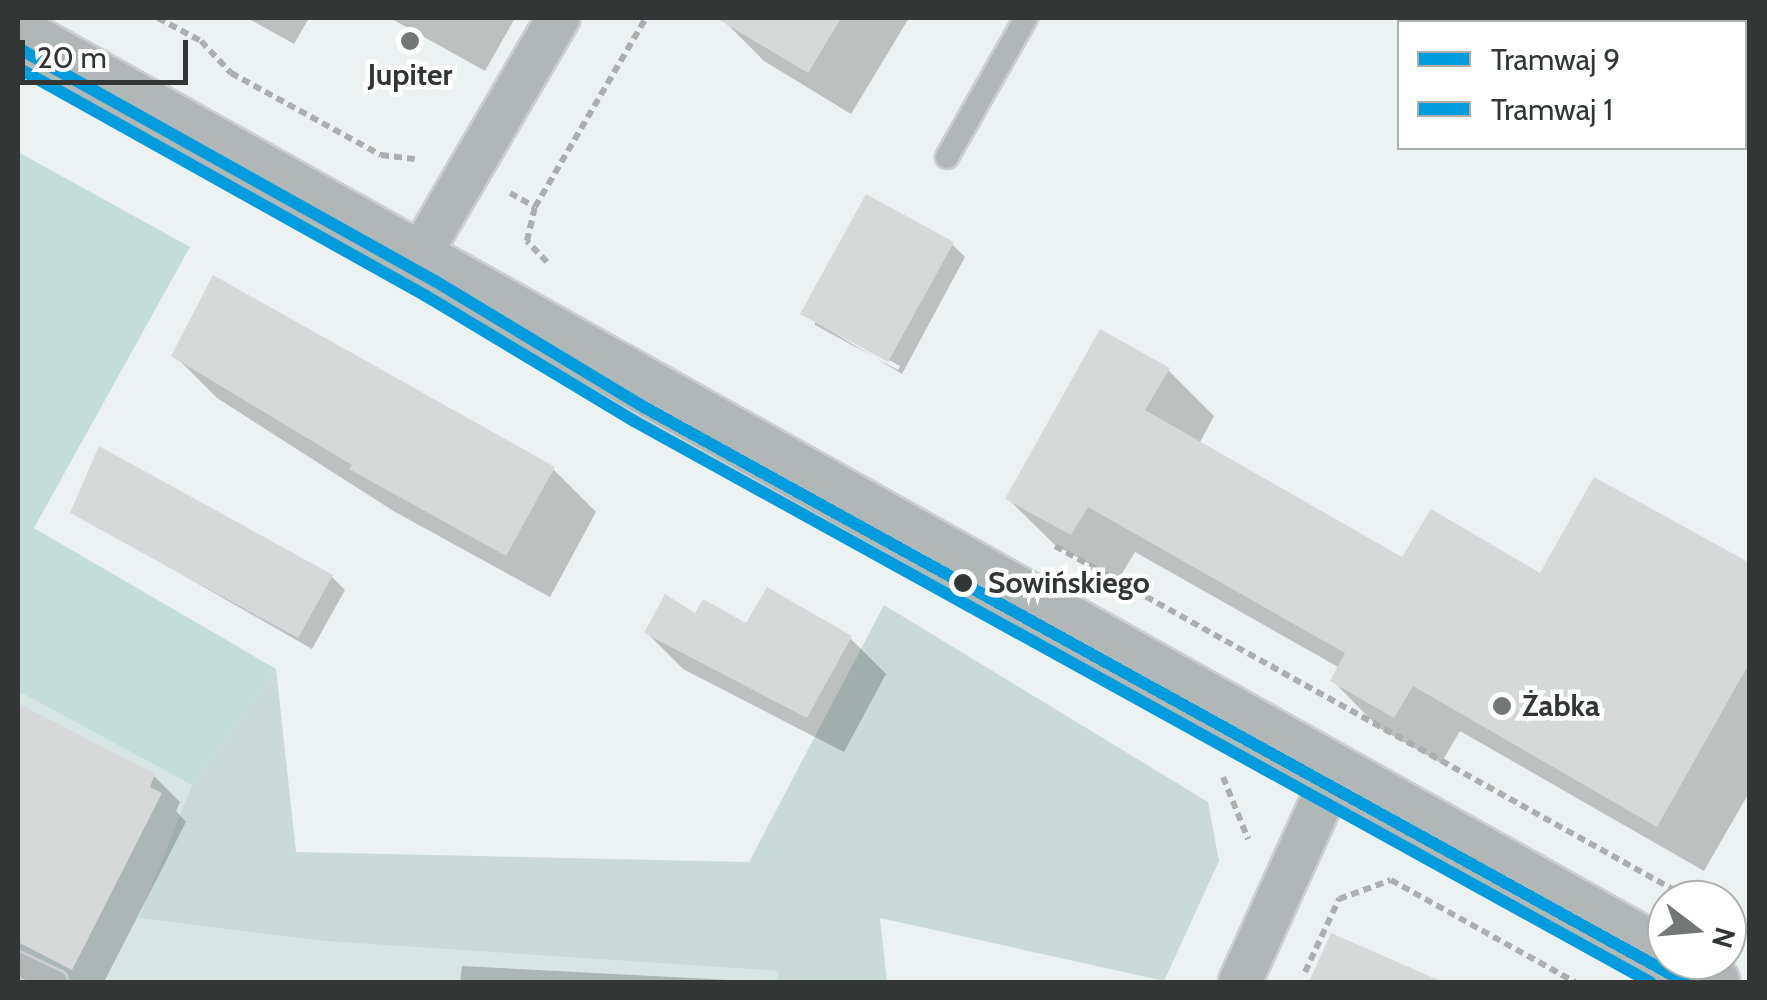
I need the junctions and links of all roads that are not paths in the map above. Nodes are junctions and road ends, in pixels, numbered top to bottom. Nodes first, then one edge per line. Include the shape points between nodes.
1 (558, 18) edge
2 (1026, 18) edge
3 (18, 34) edge
4 (947, 157) dead end
5 (418, 258) junction
6 (1335, 772) junction
7 (1647, 947) edge
8 (18, 964) edge
9 (56, 982) edge
10 (1240, 982) edge

1 - 5 street
2 - 4 lane
3 - 5 street
5 - 6 street
6 - 7 street
6 - 10 street
8 - 9 lane

